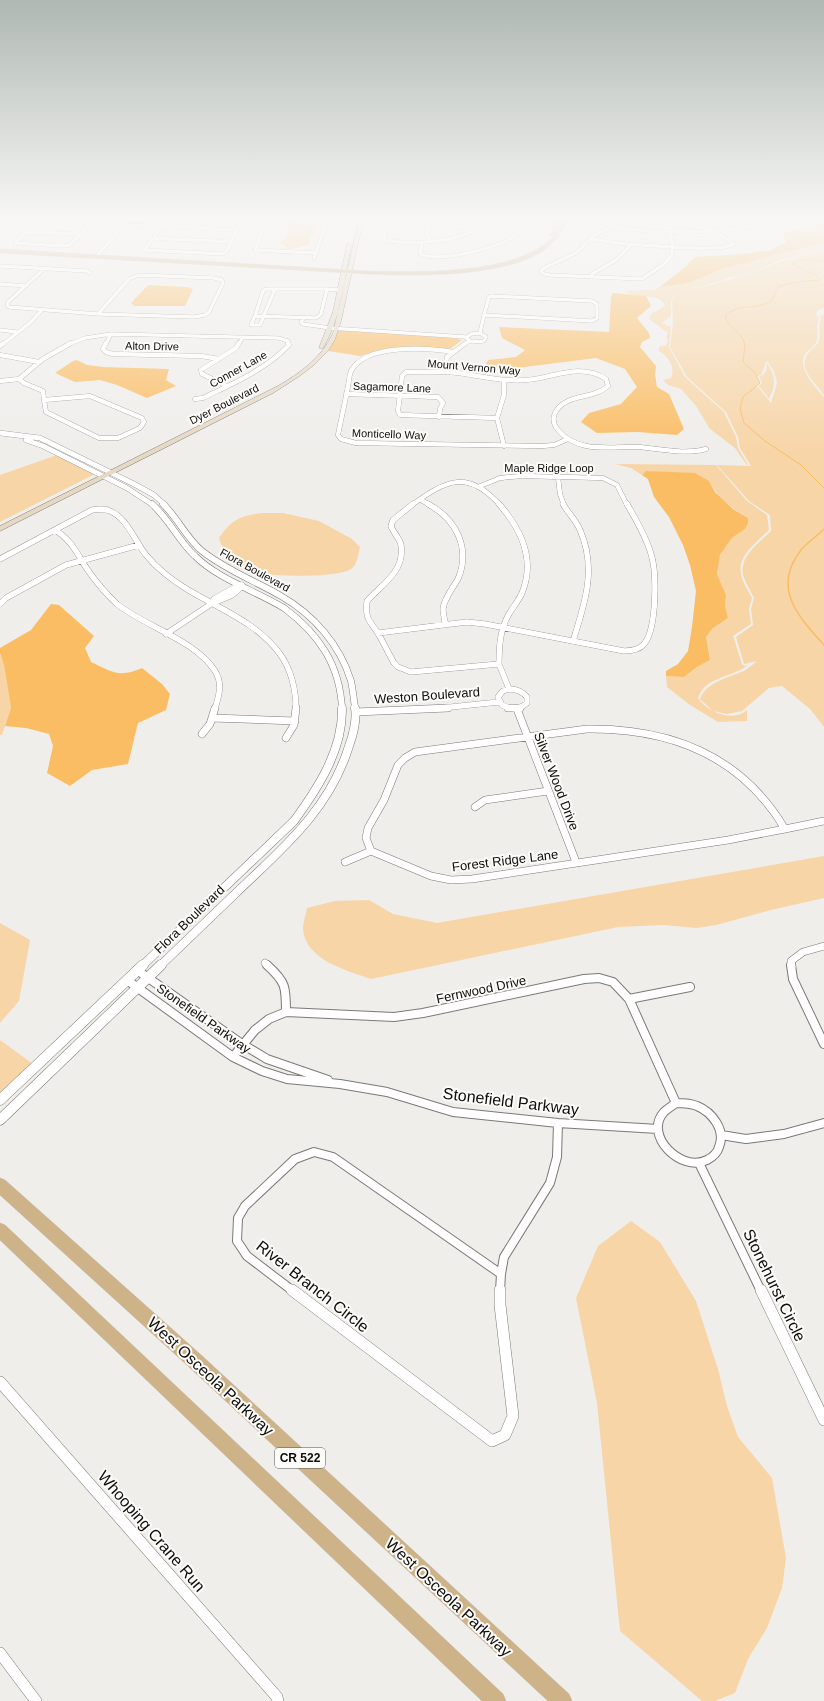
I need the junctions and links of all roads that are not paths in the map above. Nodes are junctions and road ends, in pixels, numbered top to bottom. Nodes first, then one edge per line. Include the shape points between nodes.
1 (16, 295) edge
2 (114, 295) edge
3 (217, 295) edge
4 (262, 295) edge
5 (273, 295) edge
6 (325, 295) edge
7 (339, 295) edge
8 (345, 295) edge
9 (40, 310) junction
10 (98, 314) junction
11 (484, 315) junction
12 (255, 316) junction
13 (264, 318) junction
14 (304, 319) junction
15 (330, 326) junction
16 (338, 327) junction
17 (0, 330) edge
18 (15, 332) junction
19 (111, 334) junction
20 (480, 334) junction
21 (243, 337) junction
22 (468, 338) junction
23 (0, 342) edge
24 (0, 346) edge
25 (453, 352) junction
26 (0, 355) edge
27 (0, 358) edge
28 (219, 359) junction
29 (38, 364) junction
30 (445, 372) junction
31 (19, 379) junction
32 (0, 381) edge
33 (504, 381) junction
34 (228, 386) junction
35 (346, 394) junction
36 (400, 396) junction
37 (195, 399) dead end
38 (43, 400) junction
39 (227, 408) junction
40 (223, 416) junction
41 (439, 417) junction
42 (497, 418) junction
43 (0, 433) edge
44 (0, 437) edge
45 (568, 439) junction
46 (504, 446) junction
47 (706, 449) dead end
48 (104, 473) junction
49 (558, 477) junction
50 (478, 487) junction
51 (421, 500) junction
52 (0, 523) edge
53 (0, 529) edge
54 (55, 530) junction
55 (139, 545) junction
56 (0, 559) edge
57 (82, 560) junction
58 (250, 580) junction
59 (242, 585) junction
60 (0, 596) edge
61 (6, 598) junction
62 (213, 603) junction
63 (0, 604) edge
64 (445, 624) junction
65 (503, 627) junction
66 (378, 633) junction
67 (166, 634) junction
68 (573, 641) junction
69 (499, 664) junction
70 (509, 689) junction
71 (499, 702) junction
72 (517, 709) junction
73 (356, 712) junction
74 (342, 713) junction
75 (213, 718) junction
76 (295, 721) junction
77 (202, 734) dead end
78 (286, 738) dead end
79 (527, 738) junction
80 (548, 791) junction
81 (475, 807) dead end
82 (824, 821) edge
83 (785, 829) junction
84 (372, 851) junction
85 (251, 862) junction
86 (345, 862) dead end
87 (576, 862) junction
88 (262, 868) junction
89 (244, 869) junction
90 (255, 875) junction
91 (824, 946) edge
92 (265, 963) dead end
93 (137, 970) junction
94 (148, 978) junction
95 (127, 980) junction
96 (137, 987) junction
97 (690, 987) dead end
98 (629, 999) junction
99 (286, 1012) junction
100 (242, 1044) junction
101 (824, 1044) edge
102 (233, 1057) junction
103 (340, 1084) junction
104 (0, 1100) edge
105 (676, 1103) junction
106 (0, 1120) edge
107 (824, 1123) edge
108 (558, 1124) junction
109 (658, 1129) junction
110 (721, 1135) junction
111 (699, 1163) junction
112 (0, 1185) edge
113 (0, 1230) edge
114 (501, 1274) junction
115 (0, 1382) edge
116 (824, 1420) edge
117 (0, 1653) edge
118 (36, 1701) edge
119 (278, 1701) edge
120 (496, 1701) edge
121 (562, 1701) edge

1 - 9 street via 6,305 14,309
2 - 10 street
3 - 10 street via 209,312 194,317
4 - 12 street
5 - 13 street
6 - 14 street via 320,316
7 - 15 main road, Dyer Boulevard
8 - 16 main road, Dyer Boulevard
9 - 10 street
9 - 18 street
11 - 11 street via 489,297 494,296 592,301 597,304 597,318 592,321
11 - 20 street
12 - 13 street
12 - 13 street via 251,325 260,325
13 - 14 street
14 - 15 street via 303,324
15 - 16 street
15 - 39 main road, Dyer Boulevard via 324,342 303,365 273,385
16 - 22 street via 422,332
16 - 40 main road, Dyer Boulevard via 325,351 301,373 280,387
17 - 18 street
18 - 23 street
18 - 24 street
19 - 21 street, Conner Lane
19 - 28 street, Alton Drive via 103,349 113,354 201,356
19 - 29 street, Conner Lane via 78,339 66,344
20 - 22 street
20 - 22 street via 485,336 486,340 478,343
21 - 28 street via 236,348
21 - 34 street, Conner Lane via 278,338 289,345 283,353 267,364
22 - 25 street
25 - 30 street via 445,360
25 - 35 street, Monticello Way via 410,349 375,354 364,359 351,371
26 - 29 street
27 - 29 street
28 - 34 street via 200,372
29 - 31 street, Conner Lane
30 - 33 street, Mount Vernon Way
30 - 36 street, Mount Vernon Way via 406,372 402,376
31 - 32 street
31 - 38 street via 24,384 43,391
33 - 42 street via 504,395
33 - 45 street, Mount Vernon Way via 535,379 578,371 597,373 606,379 606,389 564,403 557,410 553,418 554,423
34 - 37 street, Conner Lane via 203,398
35 - 36 street, Sagamore Lane
35 - 46 street, Monticello Way via 338,436 347,442
36 - 41 street, Mount Vernon Way via 400,414
36 - 41 street, Sagamore Lane via 438,397 443,403
38 - 38 street via 90,396 142,418 144,422 140,428 118,438 99,438 50,415 44,408
39 - 40 main road
39 - 48 main road, Dyer Boulevard
40 - 48 main road, Dyer Boulevard
41 - 42 street, Mount Vernon Way
42 - 46 street
43 - 48 street, Flora Boulevard via 40,438
44 - 48 street, Flora Boulevard via 34,442
45 - 46 street, Monticello Way via 548,446
45 - 47 street, Mount Vernon Way via 584,446 598,448 632,447 699,451
48 - 52 main road, Dyer Boulevard
48 - 53 main road, Dyer Boulevard
48 - 58 street, Flora Boulevard via 154,495 173,513 189,538 201,550 220,564
48 - 59 street, Flora Boulevard via 152,503 194,556
49 - 50 street, Maple Ridge Loop via 510,476
49 - 68 street via 560,499 580,528 590,563 589,589
49 - 68 street, Maple Ridge Loop via 602,478 617,485 644,534 652,557 656,592 649,632 640,648 624,651
50 - 51 street via 463,481 446,483
50 - 65 street via 506,511 524,543 526,576 521,594
51 - 64 street via 434,506 448,518 463,544 464,558 460,574 443,609
51 - 66 street via 393,520 391,526 401,544 400,565 392,577 367,601 366,611 370,624
54 - 55 street via 92,510 102,508 115,514 127,525
54 - 56 street
54 - 57 street via 71,541
55 - 57 street
55 - 62 street via 166,575 182,587
57 - 61 street via 62,567
57 - 67 street via 95,581 112,598 141,620
58 - 59 street
58 - 73 street, Flora Boulevard via 297,607 326,634 348,672
59 - 62 street via 220,602
59 - 74 street, Flora Boulevard via 287,610 316,637 327,653 336,674 341,691
60 - 61 street
61 - 63 street
62 - 67 street
62 - 76 street via 250,626 276,649 293,682 296,701
64 - 65 street, Maple Ridge Loop via 467,622
64 - 66 street, Maple Ridge Loop
65 - 68 street, Maple Ridge Loop
65 - 69 street via 499,642
66 - 69 street via 394,663 404,671 421,672
67 - 75 street via 204,659 218,676 220,690
69 - 70 street
70 - 71 street via 500,694
70 - 72 street via 521,691 527,698 527,703
71 - 72 street via 505,707
71 - 73 street, Weston Boulevard via 443,708
72 - 79 street, Silver Wood Drive
73 - 74 street
73 - 88 street, Flora Boulevard via 344,764 326,798 296,835
74 - 85 street, Flora Boulevard via 337,748 314,795 294,821
75 - 76 street
75 - 77 street
76 - 78 street via 292,731
79 - 80 street, Silver Wood Drive
79 - 83 street via 587,729 618,729 682,743 714,758 740,776 765,799
79 - 84 street via 415,752 405,758 398,765 384,800 368,828 366,838
80 - 81 street via 485,800
80 - 87 street, Silver Wood Drive
82 - 83 street, Forest Ridge Lane
83 - 87 street, Forest Ridge Lane
84 - 86 street
84 - 87 street, Forest Ridge Lane via 431,876 451,880 472,879
85 - 88 street
85 - 89 street, Flora Boulevard
88 - 90 street, Flora Boulevard
89 - 90 street
89 - 93 street, Flora Boulevard
90 - 94 street, Flora Boulevard
91 - 101 street via 803,952 791,961 793,979
92 - 99 street via 282,978 286,987
93 - 94 street, Stonefield Parkway
93 - 95 street, Flora Boulevard
94 - 96 street, Flora Boulevard
94 - 100 street, Stonefield Parkway
95 - 96 street, Stonefield Parkway
95 - 104 street, Flora Boulevard
96 - 102 street, Stonefield Parkway
96 - 106 street, Flora Boulevard
97 - 98 street
98 - 99 street, Fernwood Drive via 613,982 599,978 394,1017
98 - 105 street, Fernwood Drive
99 - 100 street, Fernwood Drive via 272,1016 262,1023
100 - 102 street, Fernwood Drive
100 - 103 street, Stonefield Parkway via 267,1059
102 - 103 street, Stonefield Parkway via 262,1071 288,1079
103 - 108 street, Stonefield Parkway via 388,1092 453,1112
105 - 109 street via 663,1112
105 - 110 street via 690,1103 708,1112
107 - 110 street via 784,1134 746,1139
108 - 109 street, Stonefield Parkway
108 - 114 street, River Branch Circle via 557,1157 550,1183 504,1257
109 - 111 street via 661,1142 669,1152 687,1162
110 - 111 street via 716,1154
111 - 116 street, Stonehurst Circle
112 - 121 main road, West Osceola Parkway / CR 522 via 194,1360
113 - 120 main road, CR 522
114 - 114 street, River Branch Circle via 500,1305 513,1416 505,1435 492,1441 247,1256 237,1241 238,1218 245,1206 295,1159 314,1152 332,1157
115 - 119 street, Whooping Crane Run
117 - 118 street

